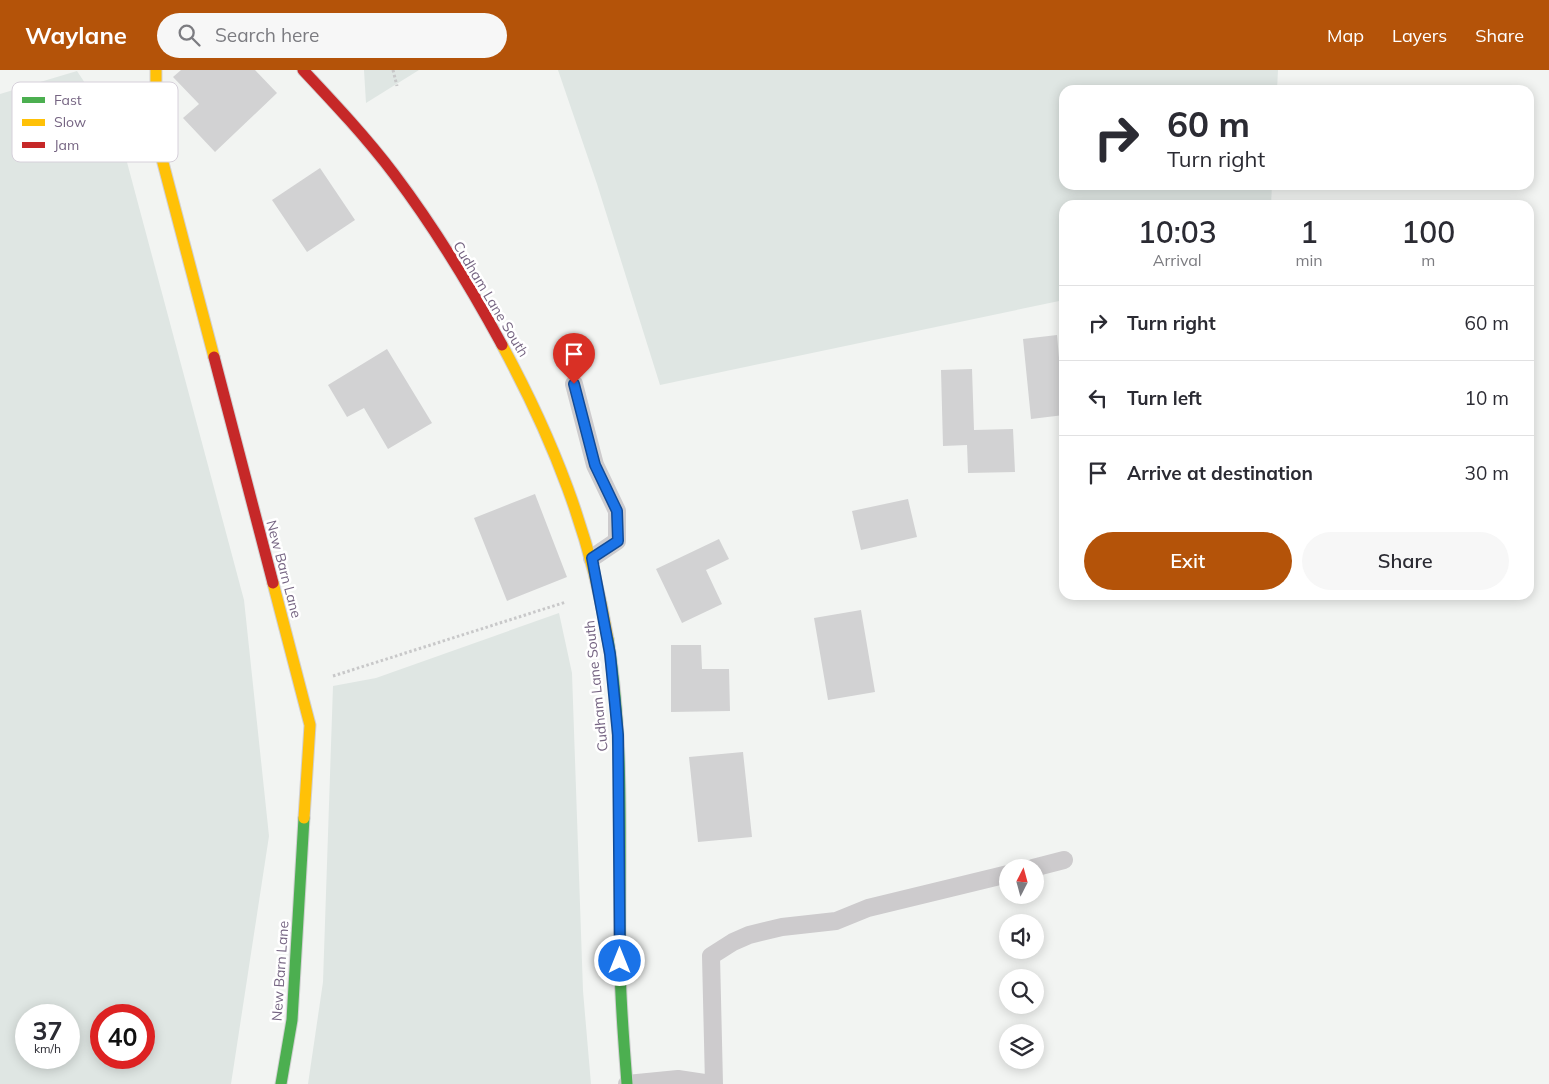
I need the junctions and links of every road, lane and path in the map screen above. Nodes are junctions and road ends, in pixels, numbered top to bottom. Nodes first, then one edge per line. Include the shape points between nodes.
1 (303, 70) edge
2 (393, 70) edge
3 (397, 86) dead end
4 (163, 162) edge
5 (574, 384) dead end
6 (592, 558) junction
7 (600, 592) junction
8 (299, 687) junction
9 (1064, 860) dead end
10 (1044, 865) edge
11 (999, 876) edge
12 (281, 1084) edge
13 (627, 1084) edge
14 (712, 1084) edge

1 - 6 street, Cudham Lane South via 395,176 450,257 501,342 538,412 561,466
2 - 3 path
4 - 8 street, New Barn Lane
5 - 6 lane via 595,465 617,511 618,541
6 - 7 street, Cudham Lane South
7 - 8 path
7 - 13 street, Cudham Lane South via 618,735 620,961
8 - 12 street, New Barn Lane via 310,725 292,1020
9 - 10 lane
11 - 14 lane via 868,908 836,921 782,927 749,935 711,956
13 - 14 lane via 678,1079

